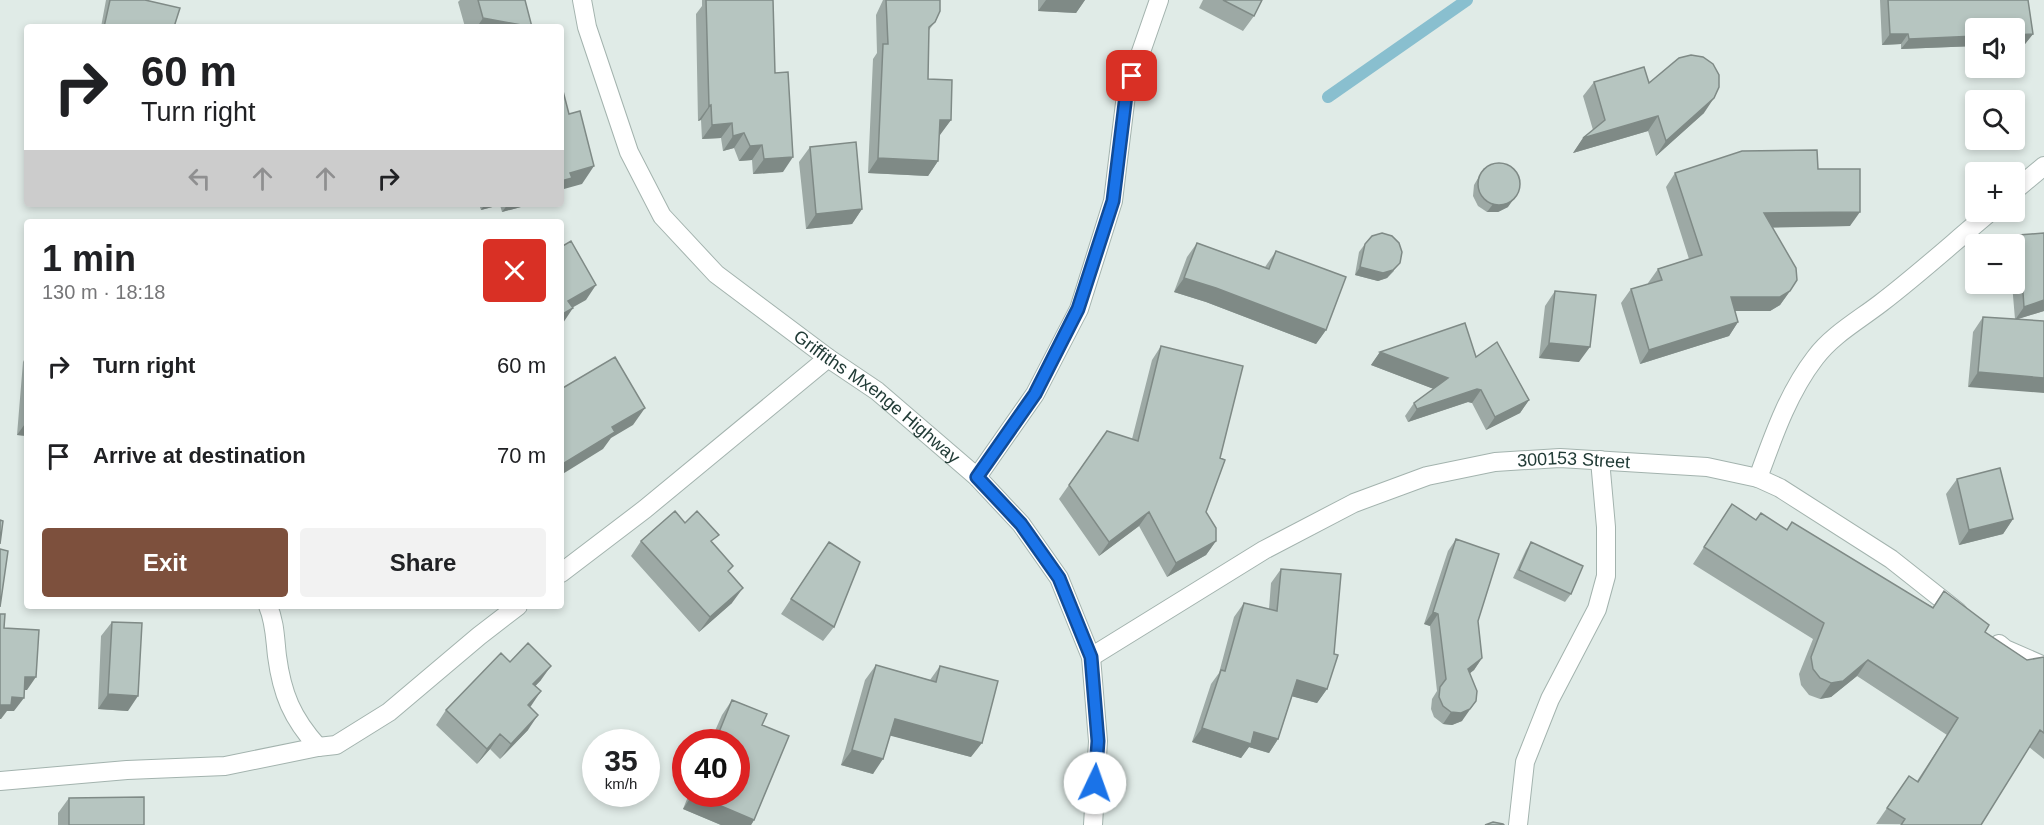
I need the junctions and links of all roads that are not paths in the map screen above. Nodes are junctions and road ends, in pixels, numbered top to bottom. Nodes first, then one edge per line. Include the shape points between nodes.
1 (582, 0) edge
2 (1159, 0) edge
3 (2044, 166) edge
4 (2025, 182) edge
5 (1978, 222) edge
6 (828, 358) junction
7 (1600, 460) junction
8 (977, 477) junction
9 (1758, 478) junction
10 (564, 571) edge
11 (270, 609) edge
12 (514, 609) edge
13 (1970, 621) edge
14 (1987, 635) edge
15 (1091, 657) junction
16 (2044, 666) edge
17 (318, 747) junction
18 (0, 781) edge
19 (1093, 825) edge
20 (1518, 825) edge

1 - 6 street, Griffiths Mxenge Highway via 587,27 629,152 662,216 716,274
2 - 8 street via 1126,95 1113,201 1078,309 1035,394
3 - 4 street
5 - 9 street via 1816,357 1778,425
6 - 8 street, Griffiths Mxenge Highway via 877,391
6 - 10 street
7 - 9 street, 300153 Street via 1707,467
7 - 15 street, 300153 Street via 1495,462 1427,476 1354,502 1264,550
7 - 20 street via 1606,576 1597,609 1550,699 1525,762
8 - 15 street, Griffiths Mxenge Highway via 1021,524 1059,578
9 - 13 street, 300153 Street via 1891,559
11 - 17 street via 286,698 302,729
12 - 17 street via 389,712 336,745
14 - 16 street via 2005,649
15 - 19 street, Griffiths Mxenge Highway via 1098,741
17 - 18 street via 225,766

